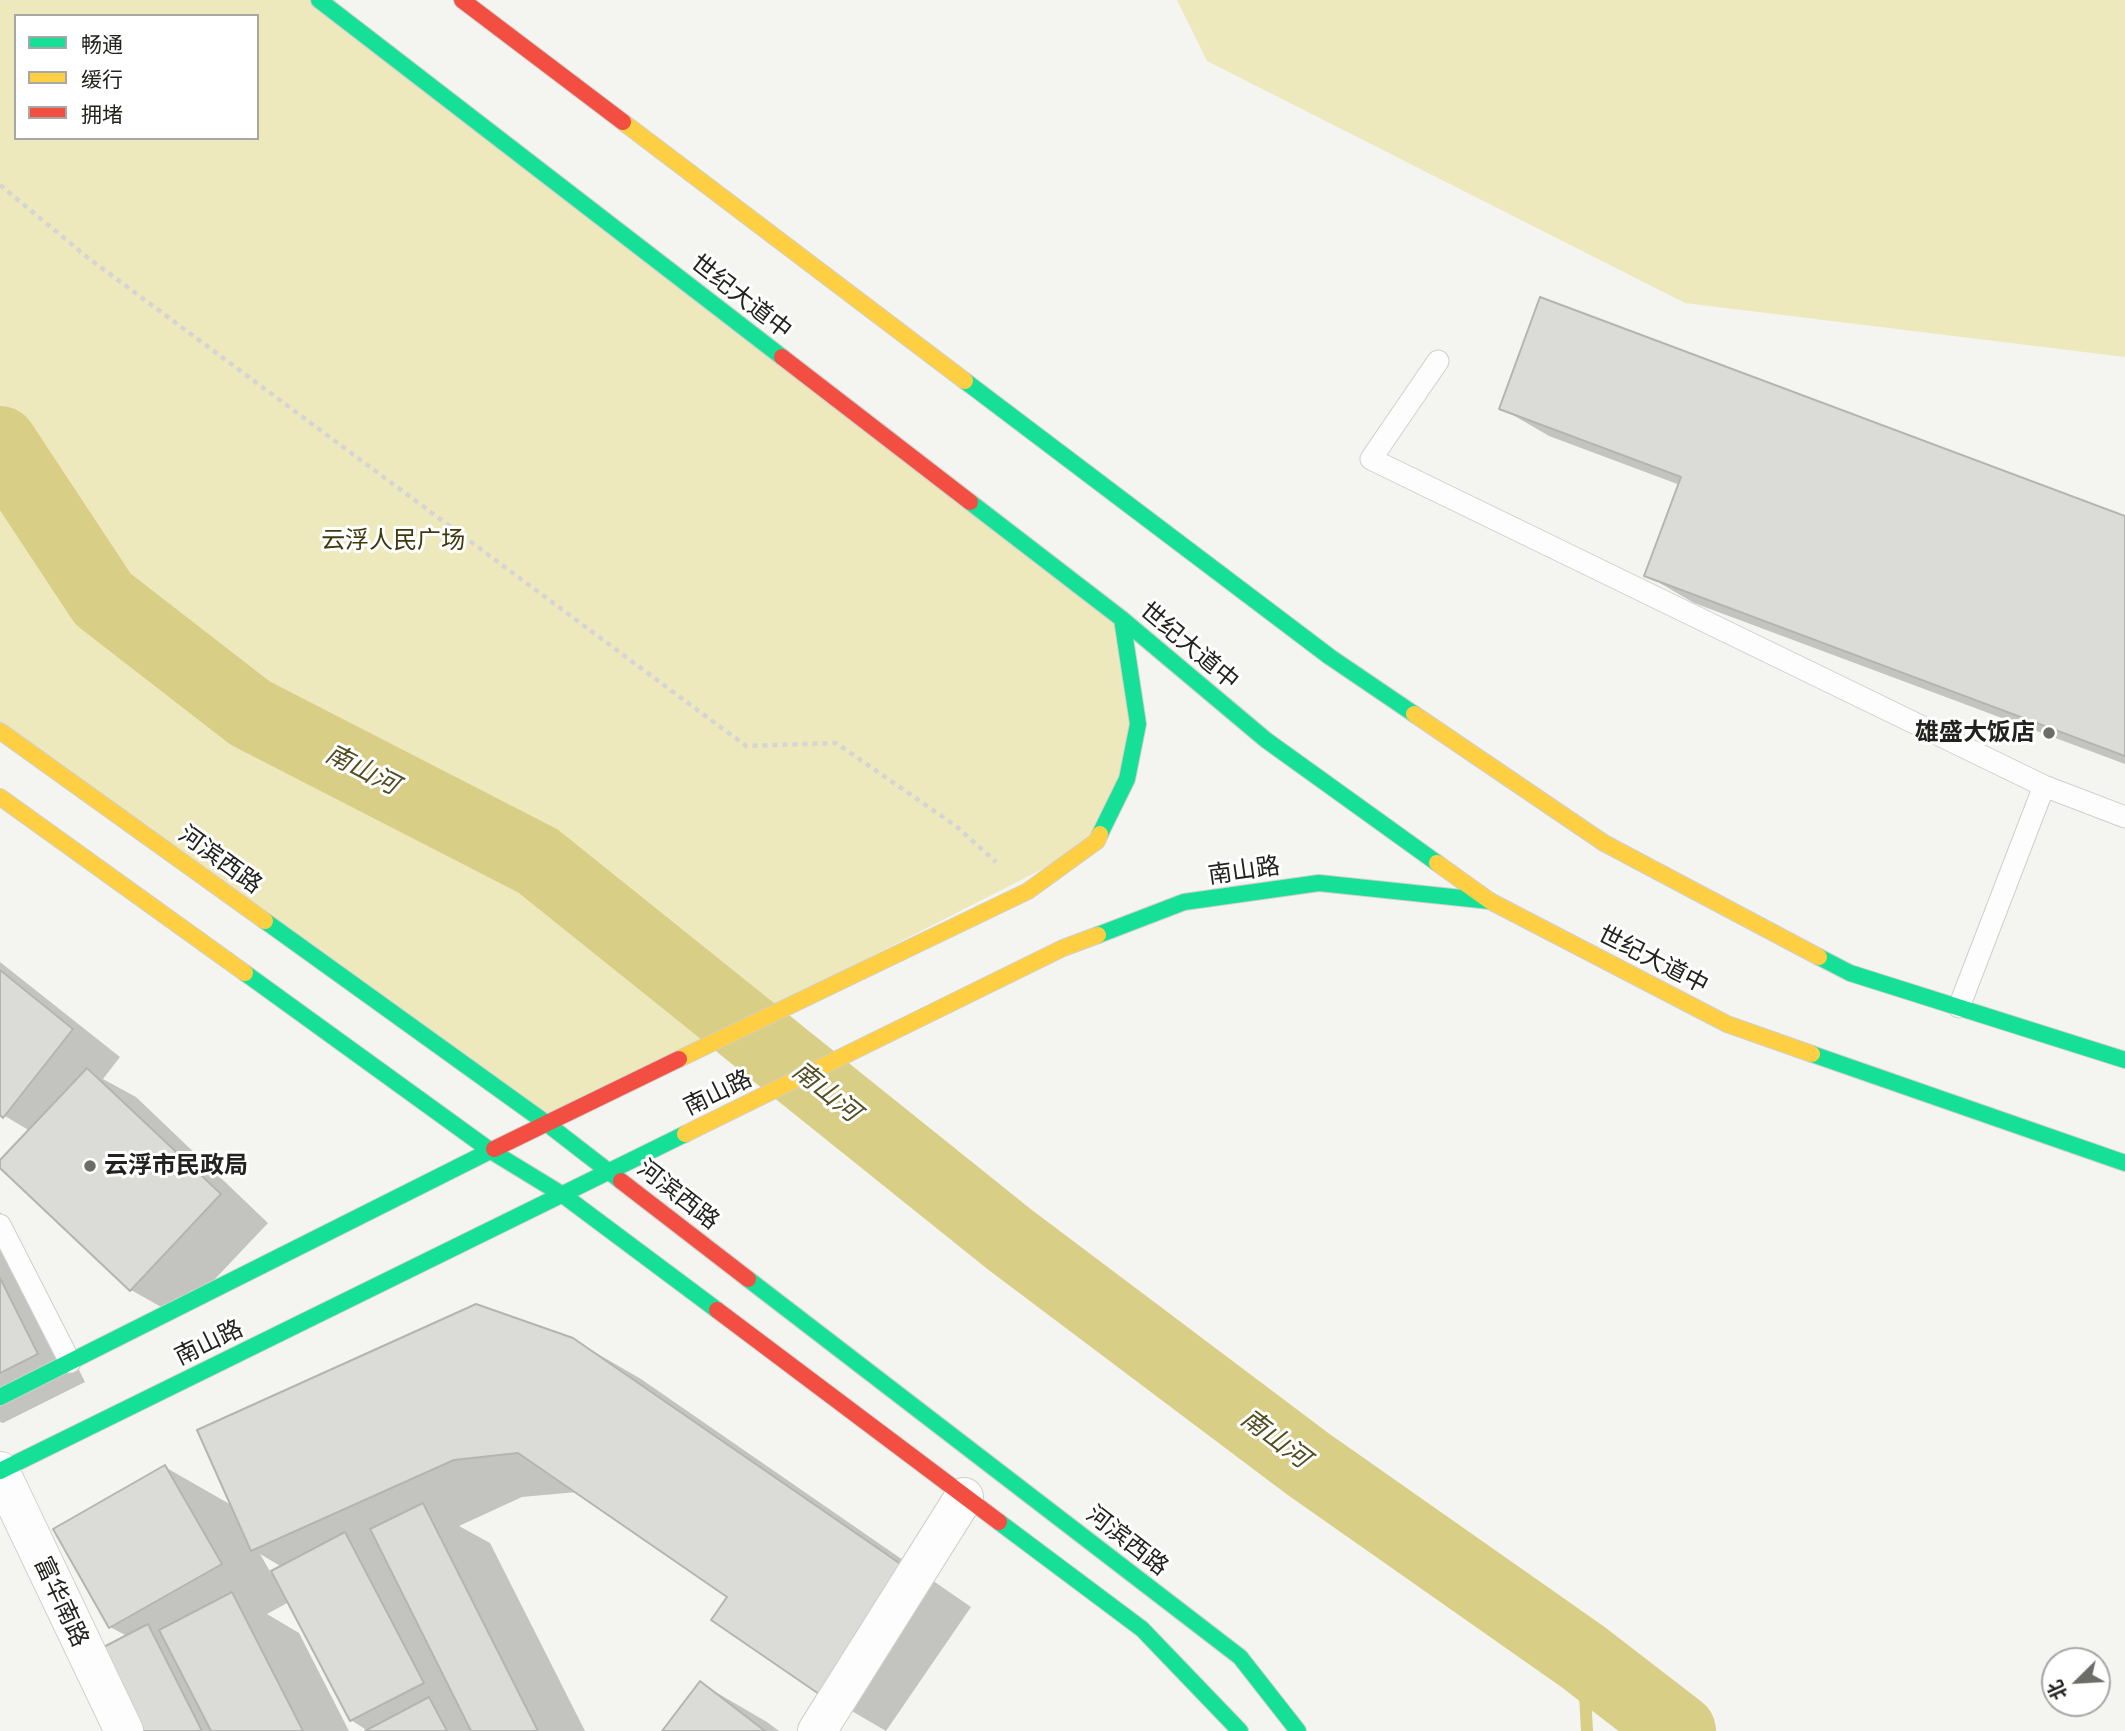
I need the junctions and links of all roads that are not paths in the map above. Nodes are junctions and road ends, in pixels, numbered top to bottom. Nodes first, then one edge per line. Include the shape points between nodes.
1 (318, 0) edge
2 (461, 0) edge
3 (1438, 361) dead end
4 (1122, 620) junction
5 (0, 731) edge
6 (2044, 786) junction
7 (0, 797) edge
8 (2125, 817) edge
9 (1490, 901) junction
10 (1959, 1007) junction
11 (2125, 1060) edge
12 (546, 1122) junction
13 (491, 1150) junction
14 (2125, 1163) edge
15 (610, 1172) junction
16 (563, 1195) junction
17 (0, 1225) edge
18 (70, 1362) junction
19 (0, 1397) edge
20 (0, 1471) edge
21 (964, 1497) junction
22 (124, 1731) edge
23 (817, 1731) edge
24 (1240, 1731) edge
25 (1298, 1731) edge

1 - 4 main road, 世纪大道中
2 - 10 main road via 1330,657 1604,843 1850,973
3 - 6 lane via 1371,459
4 - 9 main road, 世纪大道中 via 1266,740
4 - 12 main road, 南山路 via 1138,724 1126,779 1097,841 1028,891
5 - 12 main road, 河滨西路
6 - 8 lane
6 - 10 lane
7 - 13 main road
9 - 14 main road, 世纪大道中 via 1727,1024
9 - 15 main road, 南山路 via 1319,883 1184,902 1063,948
10 - 11 main road
12 - 13 main road, 南山路
12 - 15 main road, 河滨西路
13 - 16 main road
13 - 18 main road, 南山路
15 - 16 main road, 南山路
15 - 25 main road, 河滨西路 via 1240,1657
16 - 20 main road, 南山路
16 - 21 main road
17 - 18 lane
18 - 19 main road, 南山路
20 - 22 street, 富华南路
21 - 23 street
21 - 24 main road via 1142,1629

